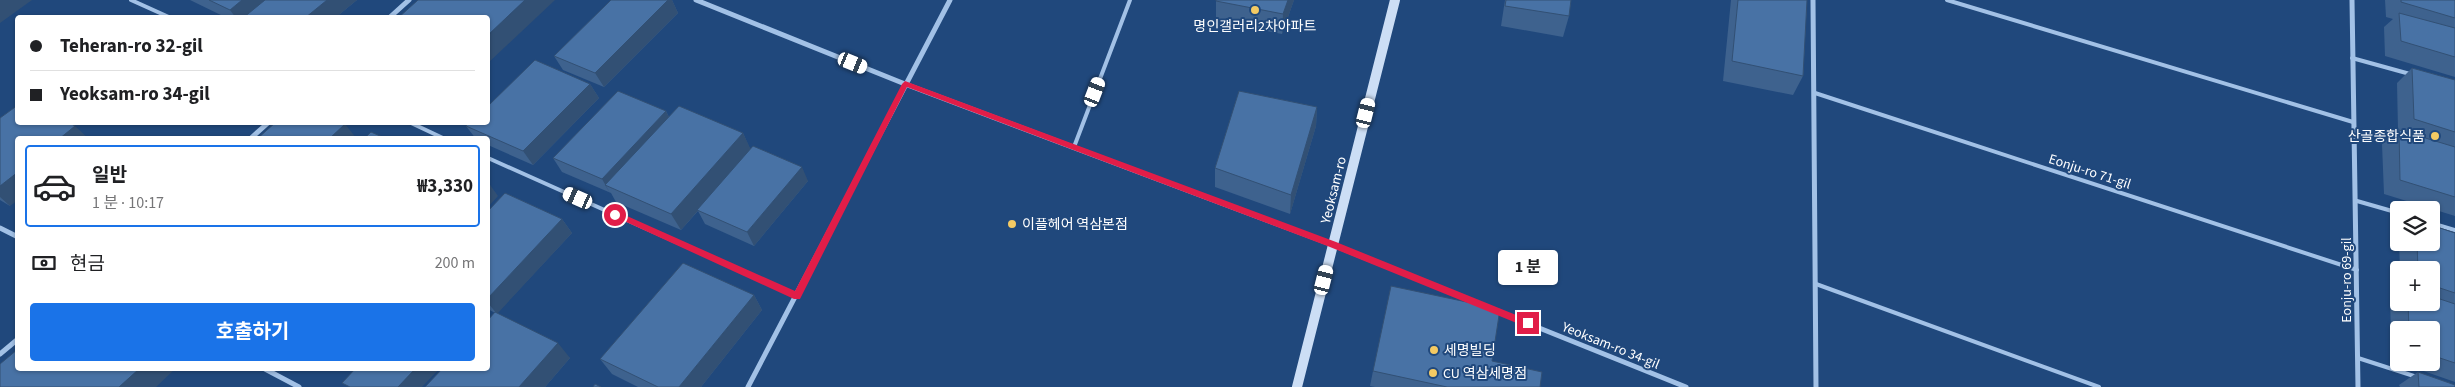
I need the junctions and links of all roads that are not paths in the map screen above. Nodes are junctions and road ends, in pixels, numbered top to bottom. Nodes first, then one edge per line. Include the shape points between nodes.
1 (131, 0) edge
2 (409, 0) edge
3 (696, 0) edge
4 (950, 0) edge
5 (1130, 0) edge
6 (1395, 0) edge
7 (1813, 0) edge
8 (1947, 0) edge
9 (2352, 0) edge
10 (164, 15) edge
11 (392, 15) edge
12 (2352, 58) junction
13 (2418, 76) edge
14 (905, 84) junction
15 (1816, 93) junction
16 (2353, 122) junction
17 (266, 125) edge
18 (415, 125) edge
19 (253, 136) edge
20 (439, 136) edge
21 (1074, 147) junction
22 (490, 159) edge
23 (2357, 201) junction
24 (2390, 210) edge
25 (2440, 226) edge
26 (0, 228) edge
27 (2455, 230) edge
28 (15, 236) edge
29 (1333, 245) junction
30 (2357, 270) junction
31 (1816, 284) junction
32 (797, 296) junction
33 (15, 342) edge
34 (0, 354) edge
35 (2358, 358) junction
36 (269, 371) edge
37 (2420, 378) edge
38 (299, 387) edge
39 (748, 387) edge
40 (1297, 387) edge
41 (1686, 387) edge
42 (1816, 387) edge
43 (2100, 387) edge
44 (2358, 387) edge

1 - 10 lane
2 - 11 street
3 - 14 street, Yeoksam-ro 34-gil
4 - 14 street
5 - 21 lane
6 - 29 main road, Yeoksam-ro
7 - 15 street
8 - 16 lane
9 - 12 street, Eonju-ro 69-gil
12 - 13 lane
12 - 16 street, Eonju-ro 69-gil
14 - 21 street, Yeoksam-ro 34-gil
14 - 32 street
15 - 30 lane, Eonju-ro 71-gil
15 - 31 street
16 - 23 street, Eonju-ro 69-gil
17 - 19 street
18 - 20 lane
21 - 29 street, Yeoksam-ro 34-gil
22 - 32 lane
23 - 24 lane
23 - 30 street, Eonju-ro 69-gil
25 - 27 lane
26 - 28 street
29 - 40 main road, Yeoksam-ro
29 - 41 street, Yeoksam-ro 34-gil
30 - 35 street, Eonju-ro 69-gil
31 - 42 street
31 - 43 lane
32 - 39 street
33 - 34 street
35 - 37 lane
35 - 44 street, Eonju-ro 69-gil
36 - 38 street

